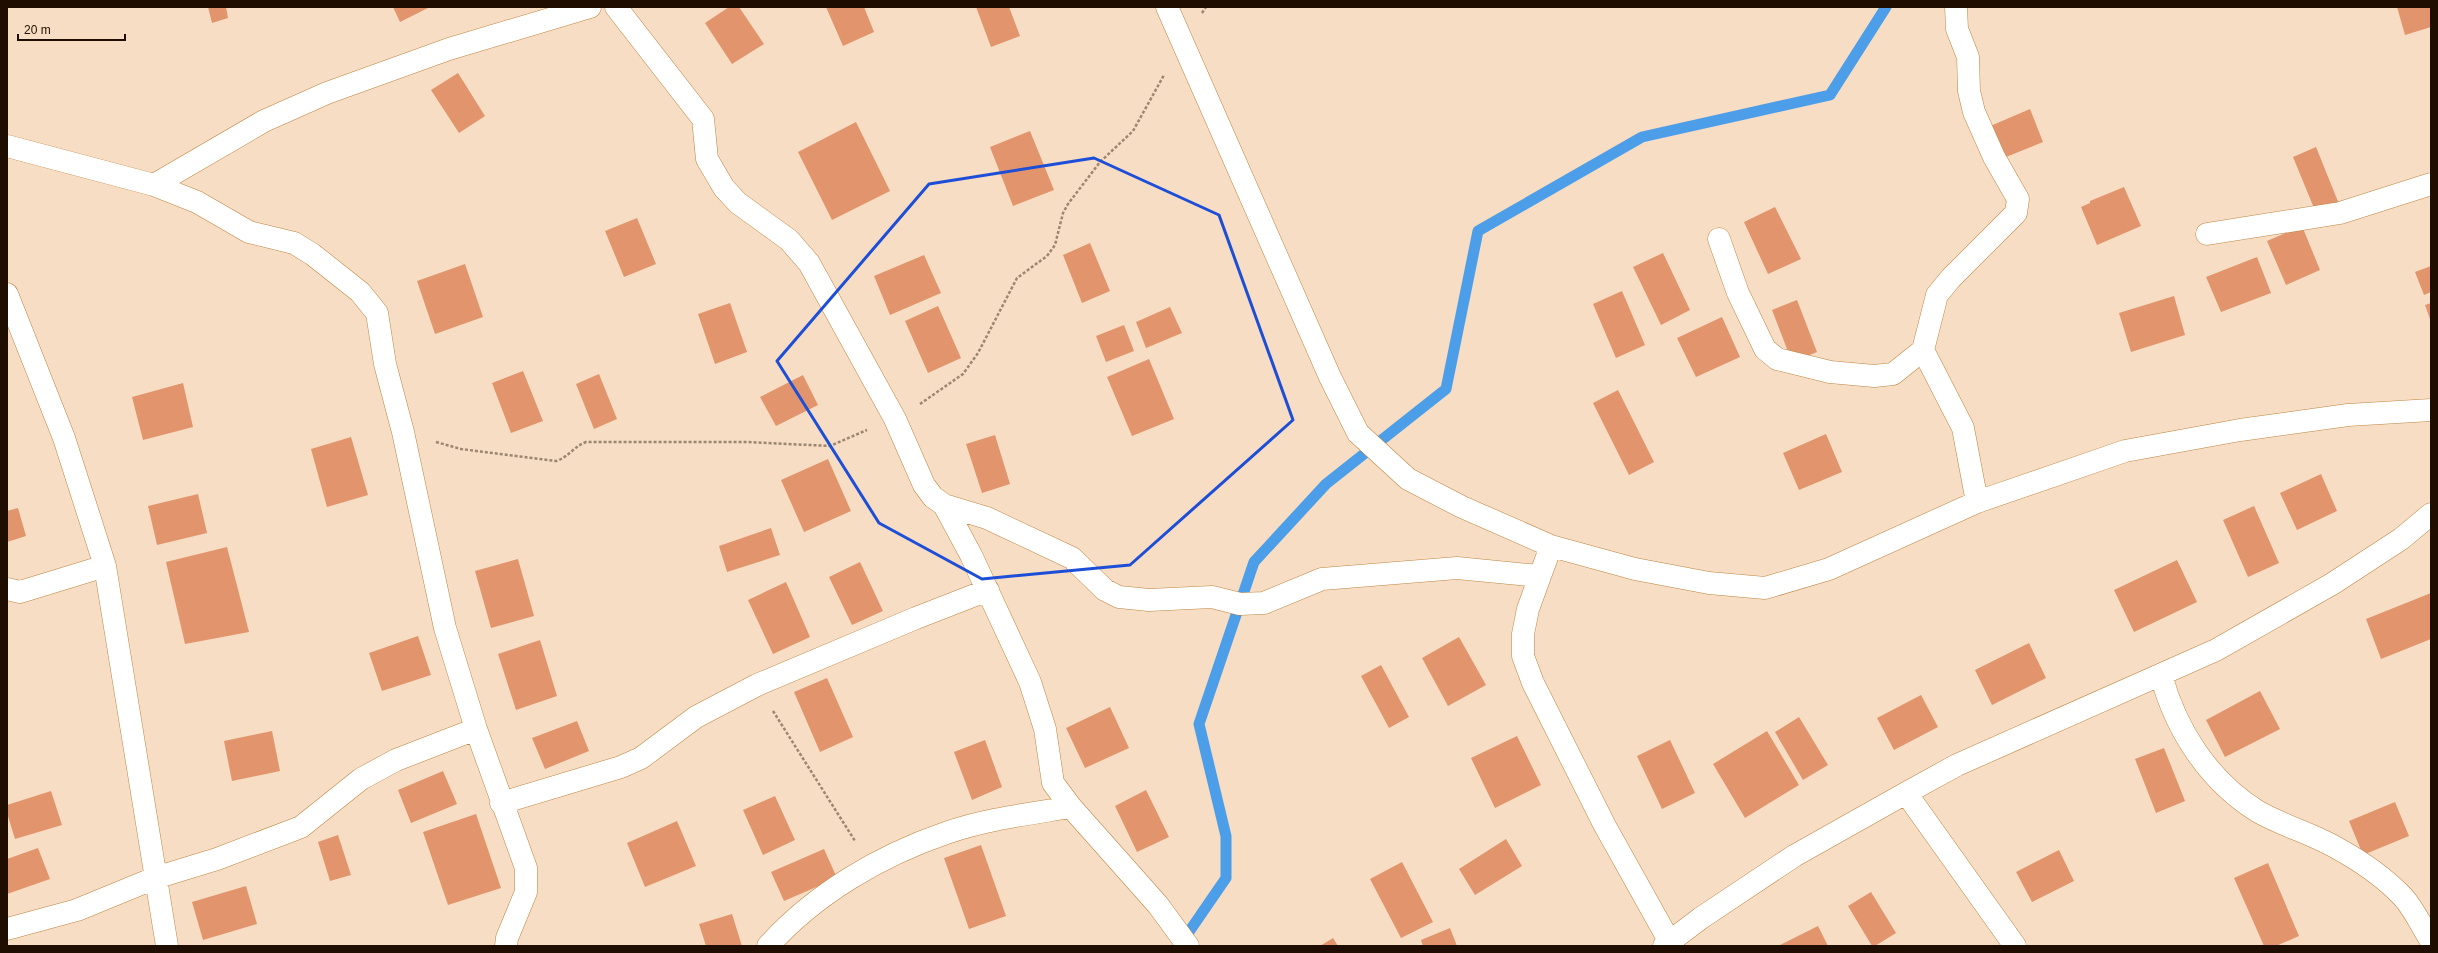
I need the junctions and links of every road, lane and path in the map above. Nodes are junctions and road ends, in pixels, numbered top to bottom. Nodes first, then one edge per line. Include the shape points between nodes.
1 (590, 7) edge
2 (616, 7) edge
3 (1167, 7) edge
4 (1206, 7) edge
5 (1956, 7) edge
6 (1184, 44) junction
7 (7, 146) edge
8 (2431, 184) edge
9 (154, 185) junction
10 (2208, 234) dead end
11 (1719, 239) dead end
12 (7, 294) edge
13 (1923, 350) junction
14 (2431, 410) edge
15 (895, 419) junction
16 (403, 432) junction
17 (1977, 502) junction
18 (944, 505) junction
19 (2431, 514) edge
20 (1551, 546) junction
21 (105, 566) junction
22 (1539, 576) junction
23 (7, 589) edge
24 (988, 590) junction
25 (2161, 675) junction
26 (757, 685) junction
27 (476, 729) junction
28 (1906, 793) junction
29 (501, 803) junction
30 (1070, 807) junction
31 (871, 866) junction
32 (155, 878) junction
33 (7, 929) edge
34 (2431, 941) edge
35 (1669, 944) edge
36 (167, 946) edge
37 (506, 946) edge
38 (768, 946) edge
39 (1188, 946) edge
40 (2015, 946) edge

1 - 9 street via 449,49 327,93 264,120
2 - 15 street via 703,119 707,159 724,188 738,203 789,240 809,263
3 - 6 street
4 - 6 path
5 - 13 street via 1957,29 1968,57 1969,91 1974,112 1994,157 2018,199 2016,213 1937,295
6 - 15 path via 1133,131 1100,162 1074,194 1063,213 1055,245 1047,256 1017,278 978,353 963,374
6 - 20 street via 1327,370 1358,433 1408,479 1462,507
7 - 9 street
8 - 10 street via 2340,213
9 - 16 street via 196,202 248,232 294,243 360,292 377,313 385,364
11 - 13 street via 1738,293 1765,349 1777,359 1830,372 1874,376 1893,374
12 - 21 street via 64,438
13 - 17 street via 1963,428
14 - 17 street via 2348,415 2240,430 2125,451
15 - 16 path via 830,446 747,442 586,442 577,445 566,458 556,461 461,449
15 - 18 street via 924,485 933,497
16 - 27 street via 445,628
17 - 20 street via 1829,570 1766,588 1709,583 1635,569
18 - 22 street via 987,518 1072,558 1105,590 1119,596 1149,600 1212,597 1240,604 1264,603 1322,579 1457,568
18 - 24 street
19 - 25 street via 2401,539 2332,584 2216,650
20 - 22 street
21 - 23 street via 20,592
21 - 32 street
22 - 35 street via 1528,609 1523,634 1523,656 1533,683 1605,826
24 - 26 street
24 - 30 street via 1030,682 1045,729 1053,783
25 - 28 street via 1957,765
25 - 34 street via 2169,704 2184,733 2200,758 2221,782 2257,811 2335,847 2383,879 2404,898
26 - 29 street via 696,717 641,758 621,767
26 - 31 path
27 - 29 street via 490,763
27 - 32 street via 396,760 361,779 301,827 217,859
28 - 35 street via 1794,856 1701,918
28 - 40 street
29 - 37 street via 526,868 526,892
30 - 31 street via 999,819 946,833
30 - 39 street via 1158,905
31 - 38 street via 820,897 781,931
32 - 33 street via 77,910
32 - 36 street

